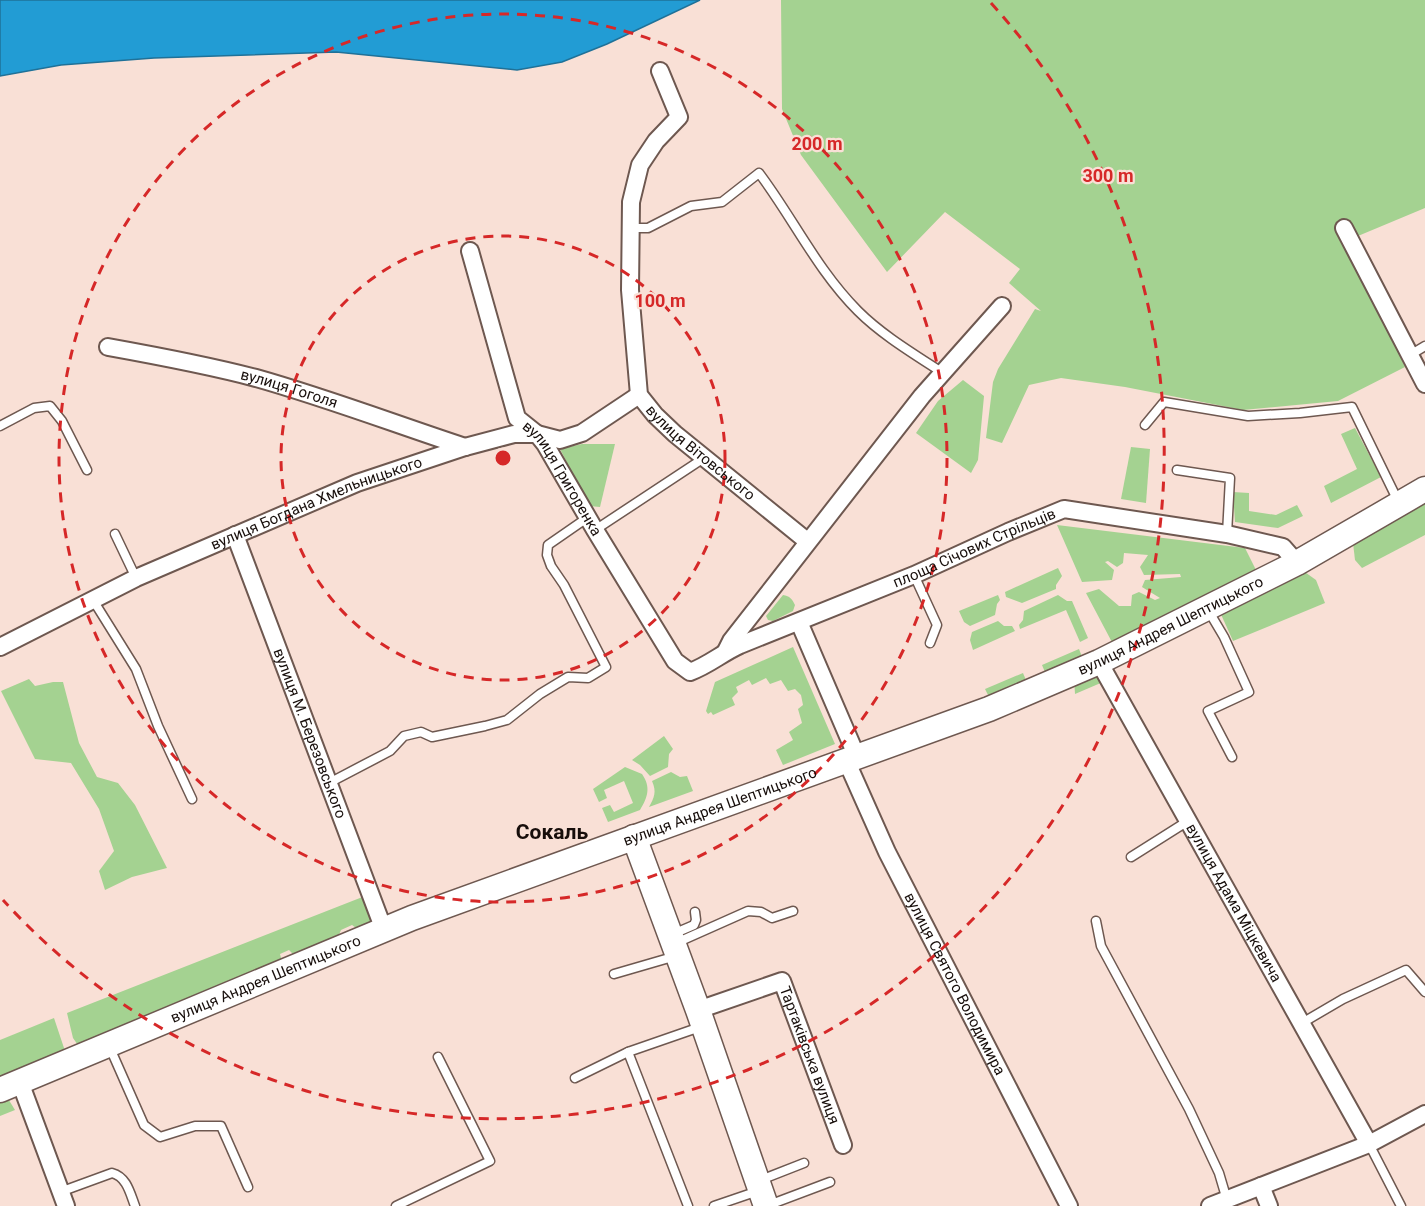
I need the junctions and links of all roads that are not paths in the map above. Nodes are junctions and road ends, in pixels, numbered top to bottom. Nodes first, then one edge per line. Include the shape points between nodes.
1 (660, 70) dead end
2 (631, 228) junction
3 (1344, 228) dead end
4 (470, 251) dead end
5 (1002, 306) dead end
6 (1425, 346) edge
7 (108, 347) dead end
8 (1410, 355) junction
9 (943, 374) junction
10 (1425, 384) edge
11 (639, 395) junction
12 (1144, 425) dead end
13 (0, 426) edge
14 (537, 434) junction
15 (465, 447) junction
16 (704, 458) junction
17 (87, 470) dead end
18 (1178, 470) dead end
19 (1425, 489) edge
20 (1400, 504) junction
21 (591, 524) junction
22 (115, 534) dead end
23 (1227, 534) junction
24 (235, 535) junction
25 (807, 541) junction
26 (1297, 563) junction
27 (914, 575) junction
28 (136, 578) junction
29 (93, 600) junction
30 (1206, 608) junction
31 (798, 622) junction
32 (930, 643) dead end
33 (0, 647) edge
34 (726, 651) junction
35 (675, 660) joint
36 (1099, 662) junction
37 (1232, 757) dead end
38 (851, 759) junction
39 (329, 783) junction
40 (192, 799) dead end
41 (1188, 821) junction
42 (634, 837) junction
43 (1131, 856) dead end
44 (793, 911) dead end
45 (695, 912) dead end
46 (1096, 921) dead end
47 (384, 930) junction
48 (673, 945) junction
49 (614, 974) dead end
50 (1425, 992) edge
51 (701, 1018) junction
52 (1302, 1023) junction
53 (109, 1044) junction
54 (628, 1052) junction
55 (438, 1057) dead end
56 (575, 1078) dead end
57 (10, 1086) edge
58 (1425, 1114) edge
59 (843, 1144) dead end
60 (1369, 1144) junction
61 (804, 1163) dead end
62 (830, 1182) dead end
63 (1261, 1186) junction
64 (248, 1187) dead end
65 (763, 1196) edge
66 (63, 1199) edge
67 (1227, 1200) junction
68 (135, 1206) edge
69 (396, 1206) edge
70 (687, 1206) edge
71 (714, 1206) edge
72 (1069, 1206) edge
73 (1210, 1206) edge
74 (1269, 1206) edge
75 (1401, 1206) edge

1 - 2 street, вулиця Вітовського via 679,117 640,165 631,202
2 - 9 lane via 648,228 691,206 722,202 759,173 811,252 856,309
2 - 11 street, вулиця Вітовського via 630,290
3 - 8 street
4 - 14 street, вулиця Григоренка via 516,418
5 - 9 street, площа Січових Стрільців
6 - 8 lane
7 - 15 street, вулиця Гоголя via 255,378
8 - 10 street
9 - 25 street, площа Січових Стрільців
11 - 14 street, вулиця Богдана Хмельницького via 582,433 560,440
11 - 16 street, вулиця Вітовського via 655,415
12 - 20 lane via 1164,402 1248,416 1352,407
13 - 17 lane via 34,408 50,406
14 - 15 street, вулиця Богдана Хмельницького via 514,434
14 - 21 street, вулиця Григоренка
15 - 24 street, вулиця Богдана Хмельницького via 357,483
16 - 21 lane
16 - 25 street, вулиця Вітовського
18 - 23 lane via 1230,478
19 - 20 street, вулиця Андрея Шептицького
20 - 26 street, вулиця Андрея Шептицького
21 - 35 street, вулиця Григоренка
21 - 39 lane via 549,545 548,555 606,667 588,678 568,677 507,720 432,737 421,732 404,736 390,751
22 - 28 lane
23 - 26 street, площа Січових Стрільців via 1283,547
23 - 27 street, площа Січових Стрільців via 1064,509
24 - 28 street, вулиця Богдана Хмельницького
24 - 39 street, вулиця М. Березовського
25 - 34 street, площа Січових Стрільців
26 - 30 street, вулиця Андрея Шептицького
27 - 31 street, площа Січових Стрільців
27 - 32 lane via 937,625
28 - 29 street, вулиця Богдана Хмельницького
29 - 33 street, вулиця Богдана Хмельницького
29 - 40 lane via 136,669
30 - 36 street, вулиця Андрея Шептицького
30 - 37 lane via 1250,692 1208,711
31 - 34 street, площа Січових Стрільців
31 - 38 street, вулиця Святого Володимира
34 - 35 street, площа Січових Стрільців via 715,661 690,672
36 - 38 street, вулиця Андрея Шептицького via 989,709
36 - 41 street, вулиця Адама Міцкевича
38 - 42 street, вулиця Андрея Шептицького
38 - 72 street, вулиця Святого Володимира via 887,852
39 - 47 street, вулиця М. Березовського
41 - 43 lane
41 - 52 street, вулиця Адама Міцкевича
42 - 47 street, вулиця Андрея Шептицького
42 - 48 street
44 - 48 lane via 772,918 748,911
45 - 48 lane via 694,925
46 - 67 lane via 1101,946 1189,1109
47 - 53 street, вулиця Андрея Шептицького
48 - 49 lane
48 - 51 street
50 - 52 lane via 1406,970
51 - 54 lane
51 - 59 street, Тартаківська вулиця via 782,981
51 - 65 street
52 - 60 street, вулиця Адама Міцкевича
53 - 57 street, вулиця Андрея Шептицького
53 - 64 lane via 144,1125 160,1137 195,1126 221,1126
54 - 56 lane
54 - 70 lane
55 - 69 lane via 489,1161
57 - 66 street
58 - 60 street
60 - 63 street
60 - 75 lane
61 - 65 lane
62 - 65 lane
63 - 67 street
63 - 74 street
65 - 71 lane
66 - 68 lane via 112,1173 124,1180
67 - 73 street

